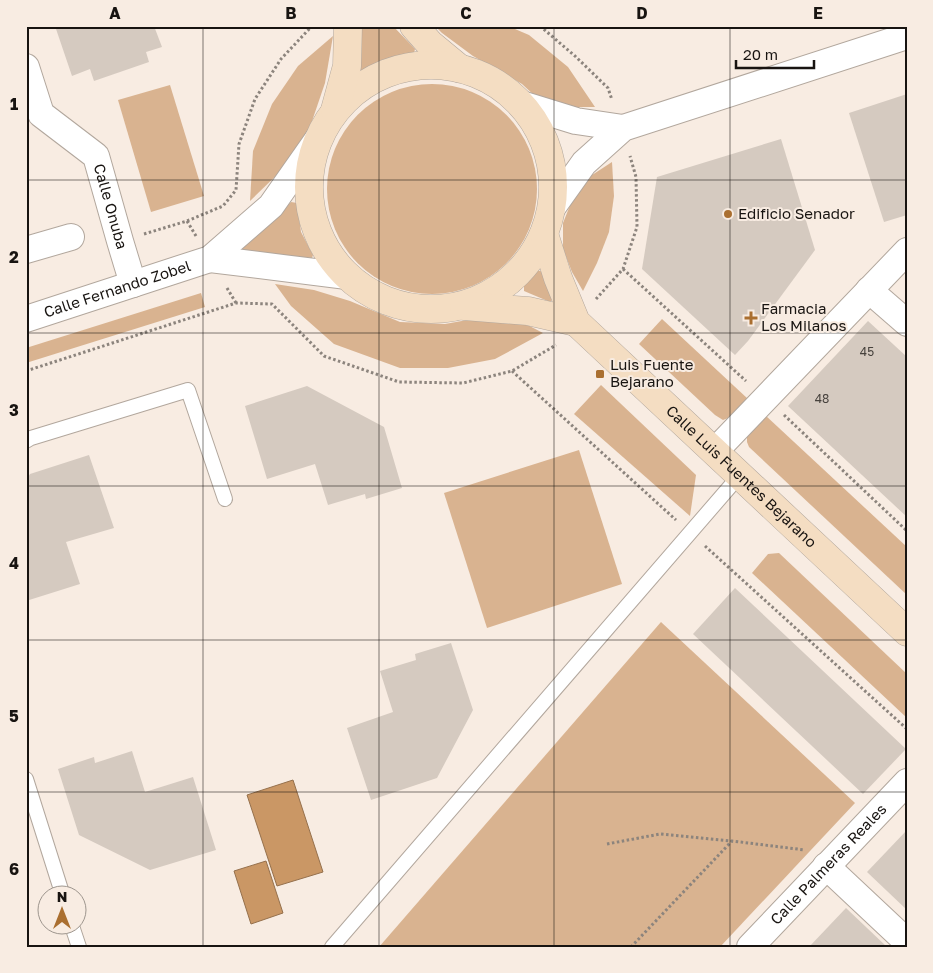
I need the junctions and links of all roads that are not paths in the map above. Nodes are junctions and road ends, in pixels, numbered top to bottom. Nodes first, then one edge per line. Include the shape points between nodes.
1 (348, 26) edge
2 (414, 26) edge
3 (907, 36) edge
4 (26, 67) edge
5 (459, 68) junction
6 (521, 104) junction
7 (335, 110) junction
8 (34, 117) edge
9 (622, 128) junction
10 (318, 139) junction
11 (552, 208) junction
12 (544, 234) junction
13 (71, 236) dead end
14 (26, 250) edge
15 (907, 251) edge
16 (210, 259) junction
17 (347, 276) junction
18 (133, 284) junction
19 (870, 290) junction
20 (460, 306) junction
21 (26, 319) edge
22 (576, 322) junction
23 (907, 323) edge
24 (26, 441) edge
25 (714, 451) junction
26 (740, 475) junction
27 (225, 499) dead end
28 (907, 632) edge
29 (26, 779) edge
30 (907, 782) edge
31 (817, 858) junction
32 (60, 886) edge
33 (907, 942) edge
34 (332, 947) edge
35 (750, 947) edge

1 - 7 street via 347,66
2 - 5 street
3 - 9 street
4 - 8 street, Calle Onuba
5 - 6 street via 493,81
5 - 7 street via 424,65 391,71 360,87
6 - 9 street via 576,121
6 - 11 street via 545,144 552,171
7 - 10 street
8 - 18 street, Calle Onuba via 96,156
9 - 11 street via 584,163
10 - 16 street, Calle Fernando Zobel via 271,206
10 - 17 street via 310,168 309,198 315,227 328,254
11 - 12 street
12 - 20 street via 524,266 495,291
12 - 22 street, Calle Luis Fuentes Bejarano
13 - 14 street
15 - 19 street
16 - 17 street, Calle Fernando Zobel
16 - 18 street, Calle Fernando Zobel
17 - 20 street via 372,294 400,305 430,309
18 - 21 street, Calle Fernando Zobel
19 - 23 street
19 - 25 street
20 - 22 street via 528,311
22 - 25 street, Calle Luis Fuentes Bejarano
24 - 27 lane via 188,390
25 - 26 street, Calle Luis Fuentes Bejarano
26 - 28 street, Calle Luis Fuentes Bejarano
26 - 34 lane
29 - 32 lane
30 - 31 street, Calle Palmeras Reales
31 - 33 street
31 - 35 street, Calle Palmeras Reales

